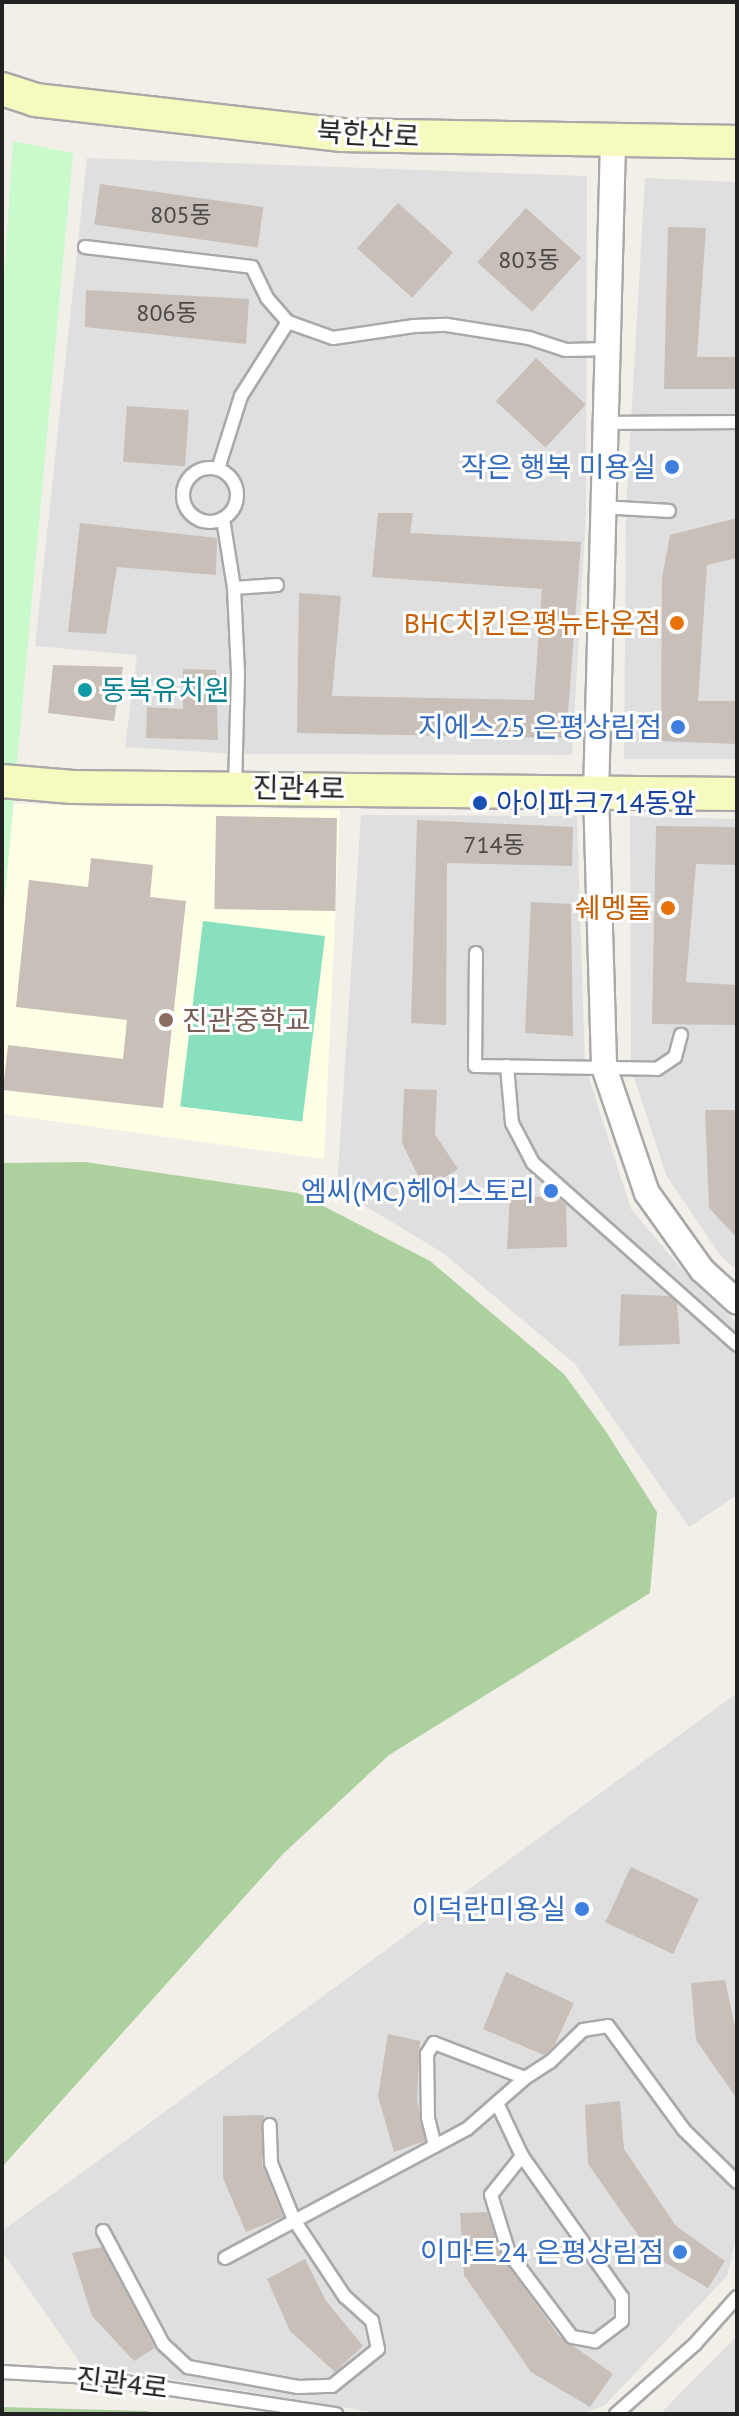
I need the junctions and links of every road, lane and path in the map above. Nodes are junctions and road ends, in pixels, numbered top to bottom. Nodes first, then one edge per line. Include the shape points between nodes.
1 (2, 89) edge
2 (613, 142) junction
3 (737, 142) edge
4 (85, 247) dead end
5 (288, 322) junction
6 (605, 349) junction
7 (737, 422) edge
8 (603, 423) junction
9 (218, 469) junction
10 (602, 507) junction
11 (669, 511) dead end
12 (223, 519) junction
13 (277, 585) dead end
14 (234, 588) junction
15 (2, 781) edge
16 (235, 787) junction
17 (596, 794) junction
18 (737, 794) edge
19 (476, 953) dead end
20 (681, 1035) dead end
21 (507, 1066) junction
22 (604, 1067) junction
23 (737, 1302) edge
24 (737, 1345) edge
25 (525, 2078) junction
26 (497, 2103) junction
27 (270, 2125) dead end
28 (435, 2146) junction
29 (522, 2156) junction
30 (737, 2182) edge
31 (294, 2220) junction
32 (103, 2231) dead end
33 (225, 2258) dead end
34 (737, 2297) edge
35 (2, 2372) edge
36 (336, 2414) edge
37 (616, 2414) edge

1 - 2 street, 북한산로 via 35,100 342,135
2 - 3 street, 북한산로
2 - 6 street
4 - 5 lane via 252,267 267,298
5 - 6 lane via 333,338 447,325 529,338 565,350
5 - 9 lane via 241,396
6 - 8 street
7 - 8 lane
8 - 10 street
9 - 12 lane via 237,488 235,506
9 - 12 lane via 192,474 183,499 198,520
10 - 11 lane
10 - 17 street
12 - 14 lane
13 - 14 lane
14 - 16 lane
15 - 16 street, 진관4로 via 73,787
16 - 17 street, 진관4로
17 - 18 street, 진관4로
17 - 22 street
19 - 21 lane via 475,1066
20 - 22 lane via 675,1057 657,1069
21 - 22 lane
21 - 24 lane via 512,1123 533,1163
22 - 23 street via 647,1193 702,1270
25 - 26 lane
25 - 28 lane via 434,2043 427,2054 428,2118
25 - 30 lane via 583,2030 608,2026 684,2130
26 - 28 lane via 467,2129
26 - 29 lane
27 - 31 lane via 271,2163
28 - 31 lane
29 - 29 lane via 622,2297 622,2321 595,2341 572,2337 509,2253 491,2195
31 - 32 lane via 345,2297 372,2321 378,2349 332,2386 298,2387 188,2367 163,2344
31 - 33 lane
34 - 37 lane via 695,2344
35 - 36 lane, 진관4로 via 91,2377

